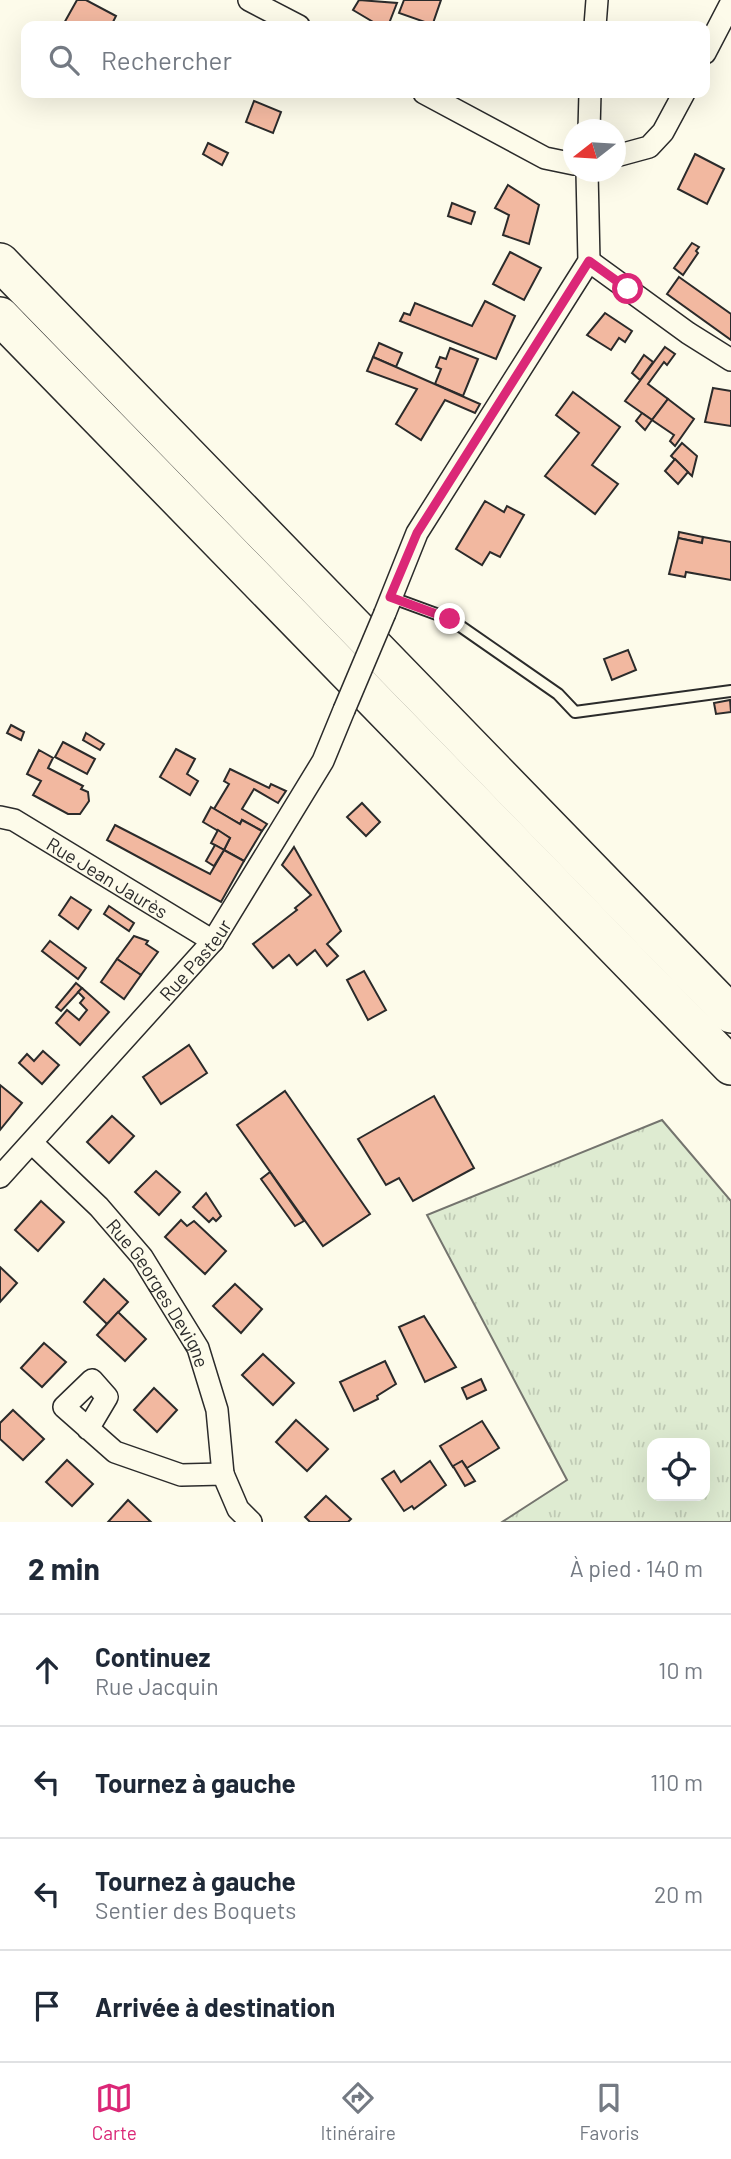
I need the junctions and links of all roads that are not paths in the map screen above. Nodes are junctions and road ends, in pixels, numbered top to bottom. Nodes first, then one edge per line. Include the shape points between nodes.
1 (249, 0) edge
2 (597, 0) edge
3 (731, 4) edge
4 (289, 21) edge
5 (595, 21) edge
6 (710, 44) edge
7 (433, 98) edge
8 (590, 98) edge
9 (681, 98) edge
10 (589, 119) edge
11 (626, 153) edge
12 (563, 162) edge
13 (587, 182) edge
14 (589, 261) junction
15 (0, 262) edge
16 (0, 316) edge
17 (731, 360) edge
18 (387, 605) junction
19 (731, 691) edge
20 (0, 817) edge
21 (213, 941) junction
22 (731, 1014) edge
23 (731, 1066) edge
24 (32, 1143) junction
25 (0, 1177) edge
26 (89, 1429) dead end
27 (223, 1474) junction
28 (251, 1522) edge

1 - 4 street
2 - 5 street
3 - 6 street
7 - 12 street via 545,158
8 - 10 street
9 - 11 street via 649,148
13 - 14 street
14 - 17 street
14 - 18 street, Rue Pasteur via 417,533
15 - 22 highway
16 - 23 highway
18 - 19 lane via 450,619 558,694 575,712
18 - 21 street, Rue Pasteur, bridge via 323,761
20 - 21 street, Rue Jean Jaurès via 14,820
21 - 24 street, Rue Pasteur
24 - 25 street, Rue Pasteur
24 - 27 street, Rue Georges Devigne via 99,1207 142,1257 198,1348 216,1410
26 - 27 street via 114,1452 181,1475
27 - 28 street, Rue Georges Devigne via 238,1509

